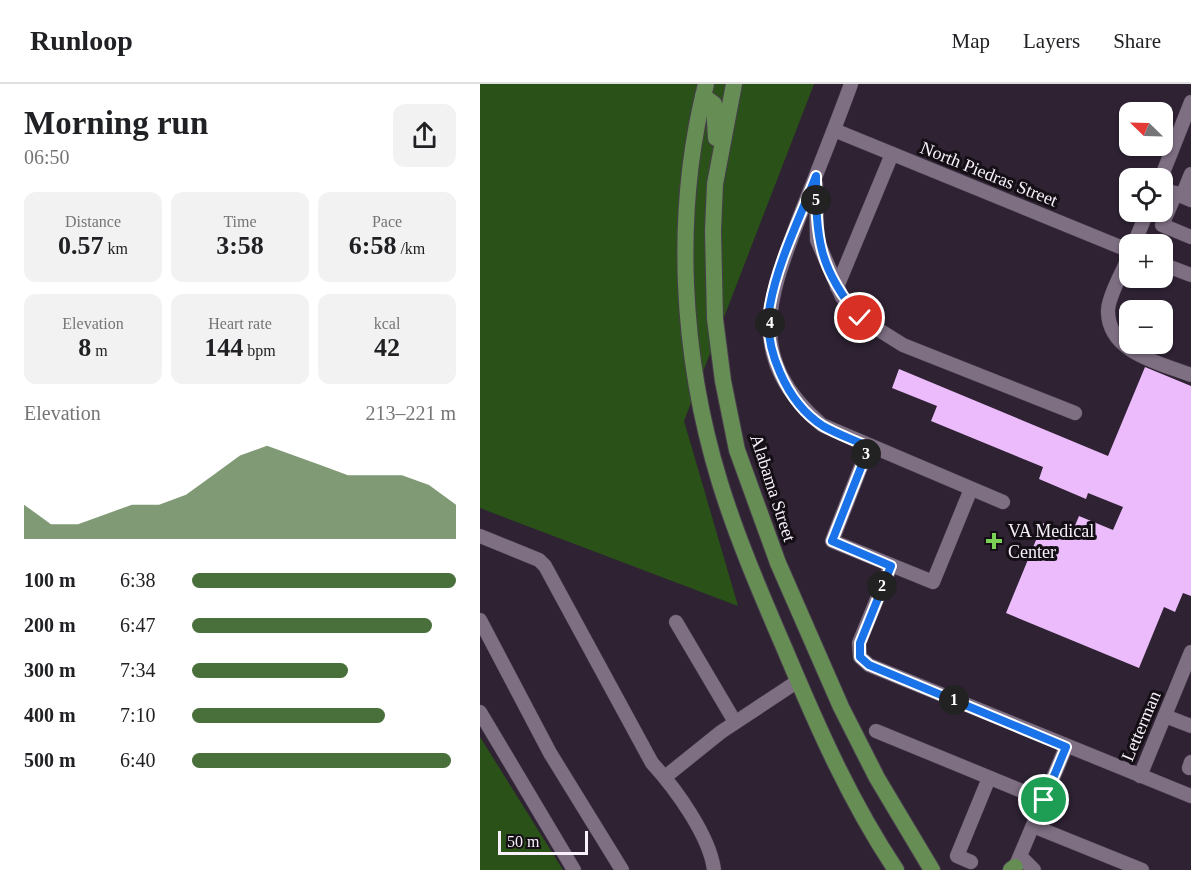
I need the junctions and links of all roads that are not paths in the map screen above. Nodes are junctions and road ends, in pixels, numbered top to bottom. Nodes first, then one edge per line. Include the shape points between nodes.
1 (734, 84) edge
2 (851, 84) edge
3 (705, 90) edge
4 (1190, 110) edge
5 (834, 130) junction
6 (721, 146) junction
7 (892, 154) junction
8 (1165, 168) edge
9 (1191, 174) edge
10 (816, 176) junction
11 (1178, 194) edge
12 (1191, 237) edge
13 (1119, 248) edge
14 (1173, 268) edge
15 (1191, 275) edge
16 (1119, 281) edge
17 (837, 287) junction
18 (1191, 375) edge
19 (1075, 413) dead end
20 (869, 447) junction
21 (970, 489) junction
22 (1003, 502) dead end
23 (480, 536) edge
24 (891, 566) junction
25 (480, 620) edge
26 (676, 622) dead end
27 (1191, 652) edge
28 (798, 681) junction
29 (480, 712) edge
30 (1165, 716) junction
31 (735, 722) junction
32 (1191, 726) edge
33 (876, 730) dead end
34 (1066, 747) junction
35 (1140, 776) junction
36 (664, 777) junction
37 (989, 778) junction
38 (1191, 796) edge
39 (1044, 800) junction
40 (1033, 826) junction
41 (971, 862) dead end
42 (1015, 866) edge
43 (574, 870) edge
44 (622, 870) edge
45 (714, 870) edge
46 (896, 870) edge
47 (932, 870) edge
48 (1034, 870) edge
49 (1142, 870) edge

1 - 6 main road, Alabama Street
2 - 5 street
3 - 6 main road via 714,104 715,134
3 - 28 main road via 690,176 686,237 689,330 697,385 712,452 738,535
4 - 8 street
5 - 7 street, North Piedras Street
5 - 10 street
6 - 47 main road, Alabama Street via 713,231 715,319 737,450 778,563 841,706 877,778
7 - 13 street, North Piedras Street
7 - 17 street
9 - 11 street
10 - 17 street via 817,240
10 - 20 street via 769,307 770,337 787,387 802,408 822,425
11 - 12 street via 1162,225
14 - 15 street
16 - 18 street via 1107,311 1116,339 1138,354
17 - 19 street via 860,318 880,333
20 - 21 street
20 - 24 street via 832,541
21 - 22 street
21 - 24 street via 933,582
23 - 36 street via 545,566 652,763
24 - 34 street, Letterman via 860,643 860,657 869,665
25 - 44 street via 550,753
26 - 31 street
27 - 30 street, Letterman
28 - 31 street
28 - 46 main road via 851,798
29 - 43 street
30 - 32 street
30 - 35 street, Letterman
31 - 36 street
33 - 37 street
34 - 35 street, Letterman
34 - 39 street
35 - 38 street
36 - 45 street via 706,843
37 - 39 street
37 - 41 street via 957,856
39 - 40 street
40 - 42 street
40 - 49 street
42 - 48 street

